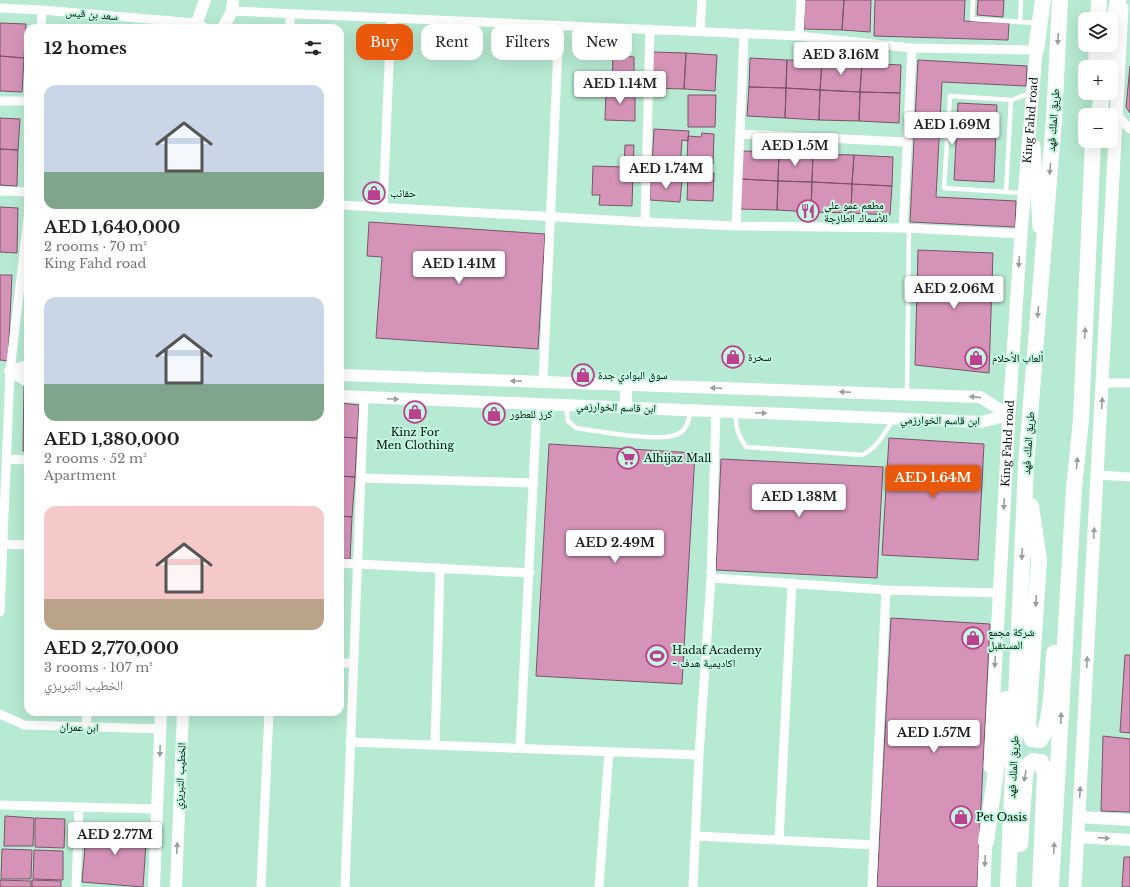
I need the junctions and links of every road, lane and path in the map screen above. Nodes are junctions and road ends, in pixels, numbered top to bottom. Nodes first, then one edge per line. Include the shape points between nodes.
1 (205, 0) edge
2 (702, 0) edge
3 (801, 0) edge
4 (973, 0) edge
5 (1021, 0) edge
6 (1038, 0) edge
7 (1043, 0) edge
8 (1060, 0) edge
9 (1099, 0) edge
10 (1118, 0) edge
11 (1122, 0) edge
12 (232, 6) edge
13 (0, 8) edge
14 (42, 10) junction
15 (1098, 12) edge
16 (1116, 12) edge
17 (290, 14) junction
18 (391, 18) junction
19 (1020, 22) junction
20 (1037, 23) junction
21 (41, 24) edge
22 (179, 24) edge
23 (199, 24) edge
24 (225, 24) edge
25 (290, 24) edge
26 (517, 24) edge
27 (564, 26) edge
28 (650, 29) junction
29 (700, 32) junction
30 (744, 33) junction
31 (799, 36) junction
32 (912, 48) junction
33 (1036, 50) junction
34 (558, 60) edge
35 (1033, 92) junction
36 (1011, 100) junction
37 (0, 101) edge
38 (24, 101) edge
39 (1031, 107) junction
40 (1117, 108) edge
41 (1118, 116) edge
42 (1130, 130) edge
43 (740, 134) junction
44 (906, 142) junction
45 (1094, 148) edge
46 (1115, 148) edge
47 (0, 191) edge
48 (24, 192) edge
49 (1006, 192) junction
50 (1024, 193) junction
51 (344, 205) edge
52 (383, 208) junction
53 (551, 218) junction
54 (645, 222) junction
55 (736, 226) junction
56 (906, 228) junction
57 (1021, 234) junction
58 (24, 244) edge
59 (1041, 279) junction
60 (24, 367) edge
61 (5, 370) edge
62 (344, 375) edge
63 (24, 379) edge
64 (543, 382) junction
65 (1103, 382) junction
66 (1130, 383) edge
67 (626, 384) junction
68 (907, 394) junction
69 (344, 396) edge
70 (364, 397) junction
71 (537, 404) junction
72 (566, 405) junction
73 (626, 408) junction
74 (691, 410) junction
75 (716, 412) junction
76 (736, 412) junction
77 (1009, 415) junction
78 (894, 419) junction
79 (6, 459) junction
80 (24, 460) edge
81 (1026, 465) junction
82 (1098, 475) junction
83 (1130, 477) edge
84 (361, 478) junction
85 (534, 483) junction
86 (1074, 488) junction
87 (1, 544) edge
88 (24, 546) edge
89 (344, 563) edge
90 (357, 564) junction
91 (440, 568) junction
92 (530, 573) junction
93 (711, 578) junction
94 (792, 583) junction
95 (886, 590) junction
96 (999, 593) junction
97 (1020, 607) junction
98 (0, 612) edge
99 (344, 663) edge
100 (353, 663) junction
101 (0, 714) edge
102 (87, 716) edge
103 (162, 716) edge
104 (183, 716) edge
105 (269, 716) edge
106 (86, 727) junction
107 (161, 729) junction
108 (350, 742) junction
109 (435, 745) junction
110 (520, 748) junction
111 (609, 752) junction
112 (699, 755) junction
113 (0, 805) edge
114 (79, 807) junction
115 (157, 810) junction
116 (1079, 817) junction
117 (1130, 820) edge
118 (695, 836) junction
119 (1078, 837) junction
120 (779, 840) junction
121 (1130, 840) edge
122 (986, 842) junction
123 (874, 845) junction
124 (76, 887) edge
125 (154, 887) edge
126 (176, 887) edge
127 (261, 887) edge
128 (345, 887) edge
129 (599, 887) edge
130 (693, 887) edge
131 (872, 887) edge
132 (984, 887) edge
133 (1008, 887) edge
134 (1017, 887) edge
135 (1040, 887) edge
136 (1051, 887) edge
137 (1075, 887) edge

1 - 23 street
2 - 29 street
3 - 31 street
4 - 19 lane via 972,19
5 - 19 lane
6 - 20 main road, King Fahd road
7 - 33 highway
8 -> 59 highway, طريق الملك فهد via 1054,119
9 - 15 highway
10 - 16 highway
11 - 40 main road
12 - 17 street
12 - 24 street
13 - 14 street, سعد بن قيس
14 - 21 street
14 - 22 street, سعد بن قيس
17 - 18 street
17 - 25 street
18 - 26 street
18 - 52 street
19 - 20 lane
20 - 33 main road, King Fahd road
27 - 28 street
28 - 29 street
28 - 54 street
29 - 30 street
30 - 31 street
30 - 43 street
31 - 32 street
32 - 33 street
32 - 44 street
33 - 35 main road, King Fahd road
34 - 53 street
35 - 36 lane
35 - 39 main road, King Fahd road
36 - 49 lane
36 - 49 lane via 950,96 944,188
37 - 38 street
39 - 50 main road, King Fahd road
39 - 59 main road
41 - 42 street
43 - 44 street
43 - 55 street
44 - 56 street
86 -> 45 highway via 1081,420
46 - 65 main road
47 - 48 street
49 - 50 lane
50 - 57 main road, King Fahd road
51 - 52 street
52 - 53 street
53 - 54 street
53 - 64 street
54 - 55 street
55 - 56 street
56 - 57 street
56 - 68 lane
57 -> 77 main road, King Fahd road
58 - 61 street
59 -> 81 highway, طريق الملك فهد
60 - 61 street
61 - 63 street
61 - 79 street
64 -> 62 street, ابن قاسم الخوارزمي
64 - 67 street, ابن قاسم الخوارزمي
65 - 66 street
82 -> 65 main road
68 -> 67 street, ابن قاسم الخوارزمي
67 - 73 street
77 -> 68 street, ابن قاسم الخوارزمي via 980,397
69 - 70 street, ابن قاسم الخوارزمي
70 -> 71 street, ابن قاسم الخوارزمي
70 - 84 street
71 - 72 street, ابن قاسم الخوارزمي
71 - 85 street
72 - 73 street, ابن قاسم الخوارزمي
72 - 74 lane via 568,421 576,428 661,438 678,434 685,429
73 - 74 street, ابن قاسم الخوارزمي
74 - 75 street, ابن قاسم الخوارزمي
75 - 76 street, ابن قاسم الخوارزمي
75 - 93 street
76 -> 78 street, ابن قاسم الخوارزمي
76 - 78 lane via 737,434 746,447 862,455 871,451 880,441
77 - 78 street, ابن قاسم الخوارزمي via 981,422
77 -> 96 main road, King Fahd road
79 - 80 street
79 - 87 street
81 -> 86 highway via 1039,560 1028,725 1032,739 1040,740 1044,735 1049,711 1059,601
81 -> 97 highway, طريق الملك فهد
82 - 83 street
116 -> 82 main road
84 - 85 street
84 - 90 street
85 - 92 street
136 -> 86 highway
87 - 88 street
87 - 98 street
89 - 90 street
90 - 91 street
90 - 100 street
91 - 92 street
91 - 109 street
92 - 110 street
93 - 94 street
93 - 112 street
94 - 95 street
94 - 120 street
95 - 96 street
95 - 123 street
96 -> 122 main road, King Fahd road
97 - 122 highway
97 - 133 highway, طريق الملك فهد
99 - 100 street
100 - 108 street
101 - 106 street, ابن عمران via 24,725
102 - 106 street
103 - 107 street, الخطيب التبريزي
126 -> 104 street, الخطيب التبريزي
105 - 127 street
106 - 107 street, ابن عمران
107 -> 115 street, الخطيب التبريزي
108 - 109 street
108 - 128 street
109 - 110 street
110 - 111 street
111 - 112 street
111 - 129 street
112 - 118 street
113 - 114 street
114 - 115 street
114 - 124 street
115 - 125 street, الخطيب التبريزي
116 - 117 street
116 - 119 main road
118 - 120 street
118 - 130 street
119 -> 121 street
119 - 137 main road
120 - 123 street
122 -> 132 main road, King Fahd road
123 - 131 street
135 -> 134 highway via 1045,773 1040,762 1034,761 1027,767 1025,776

